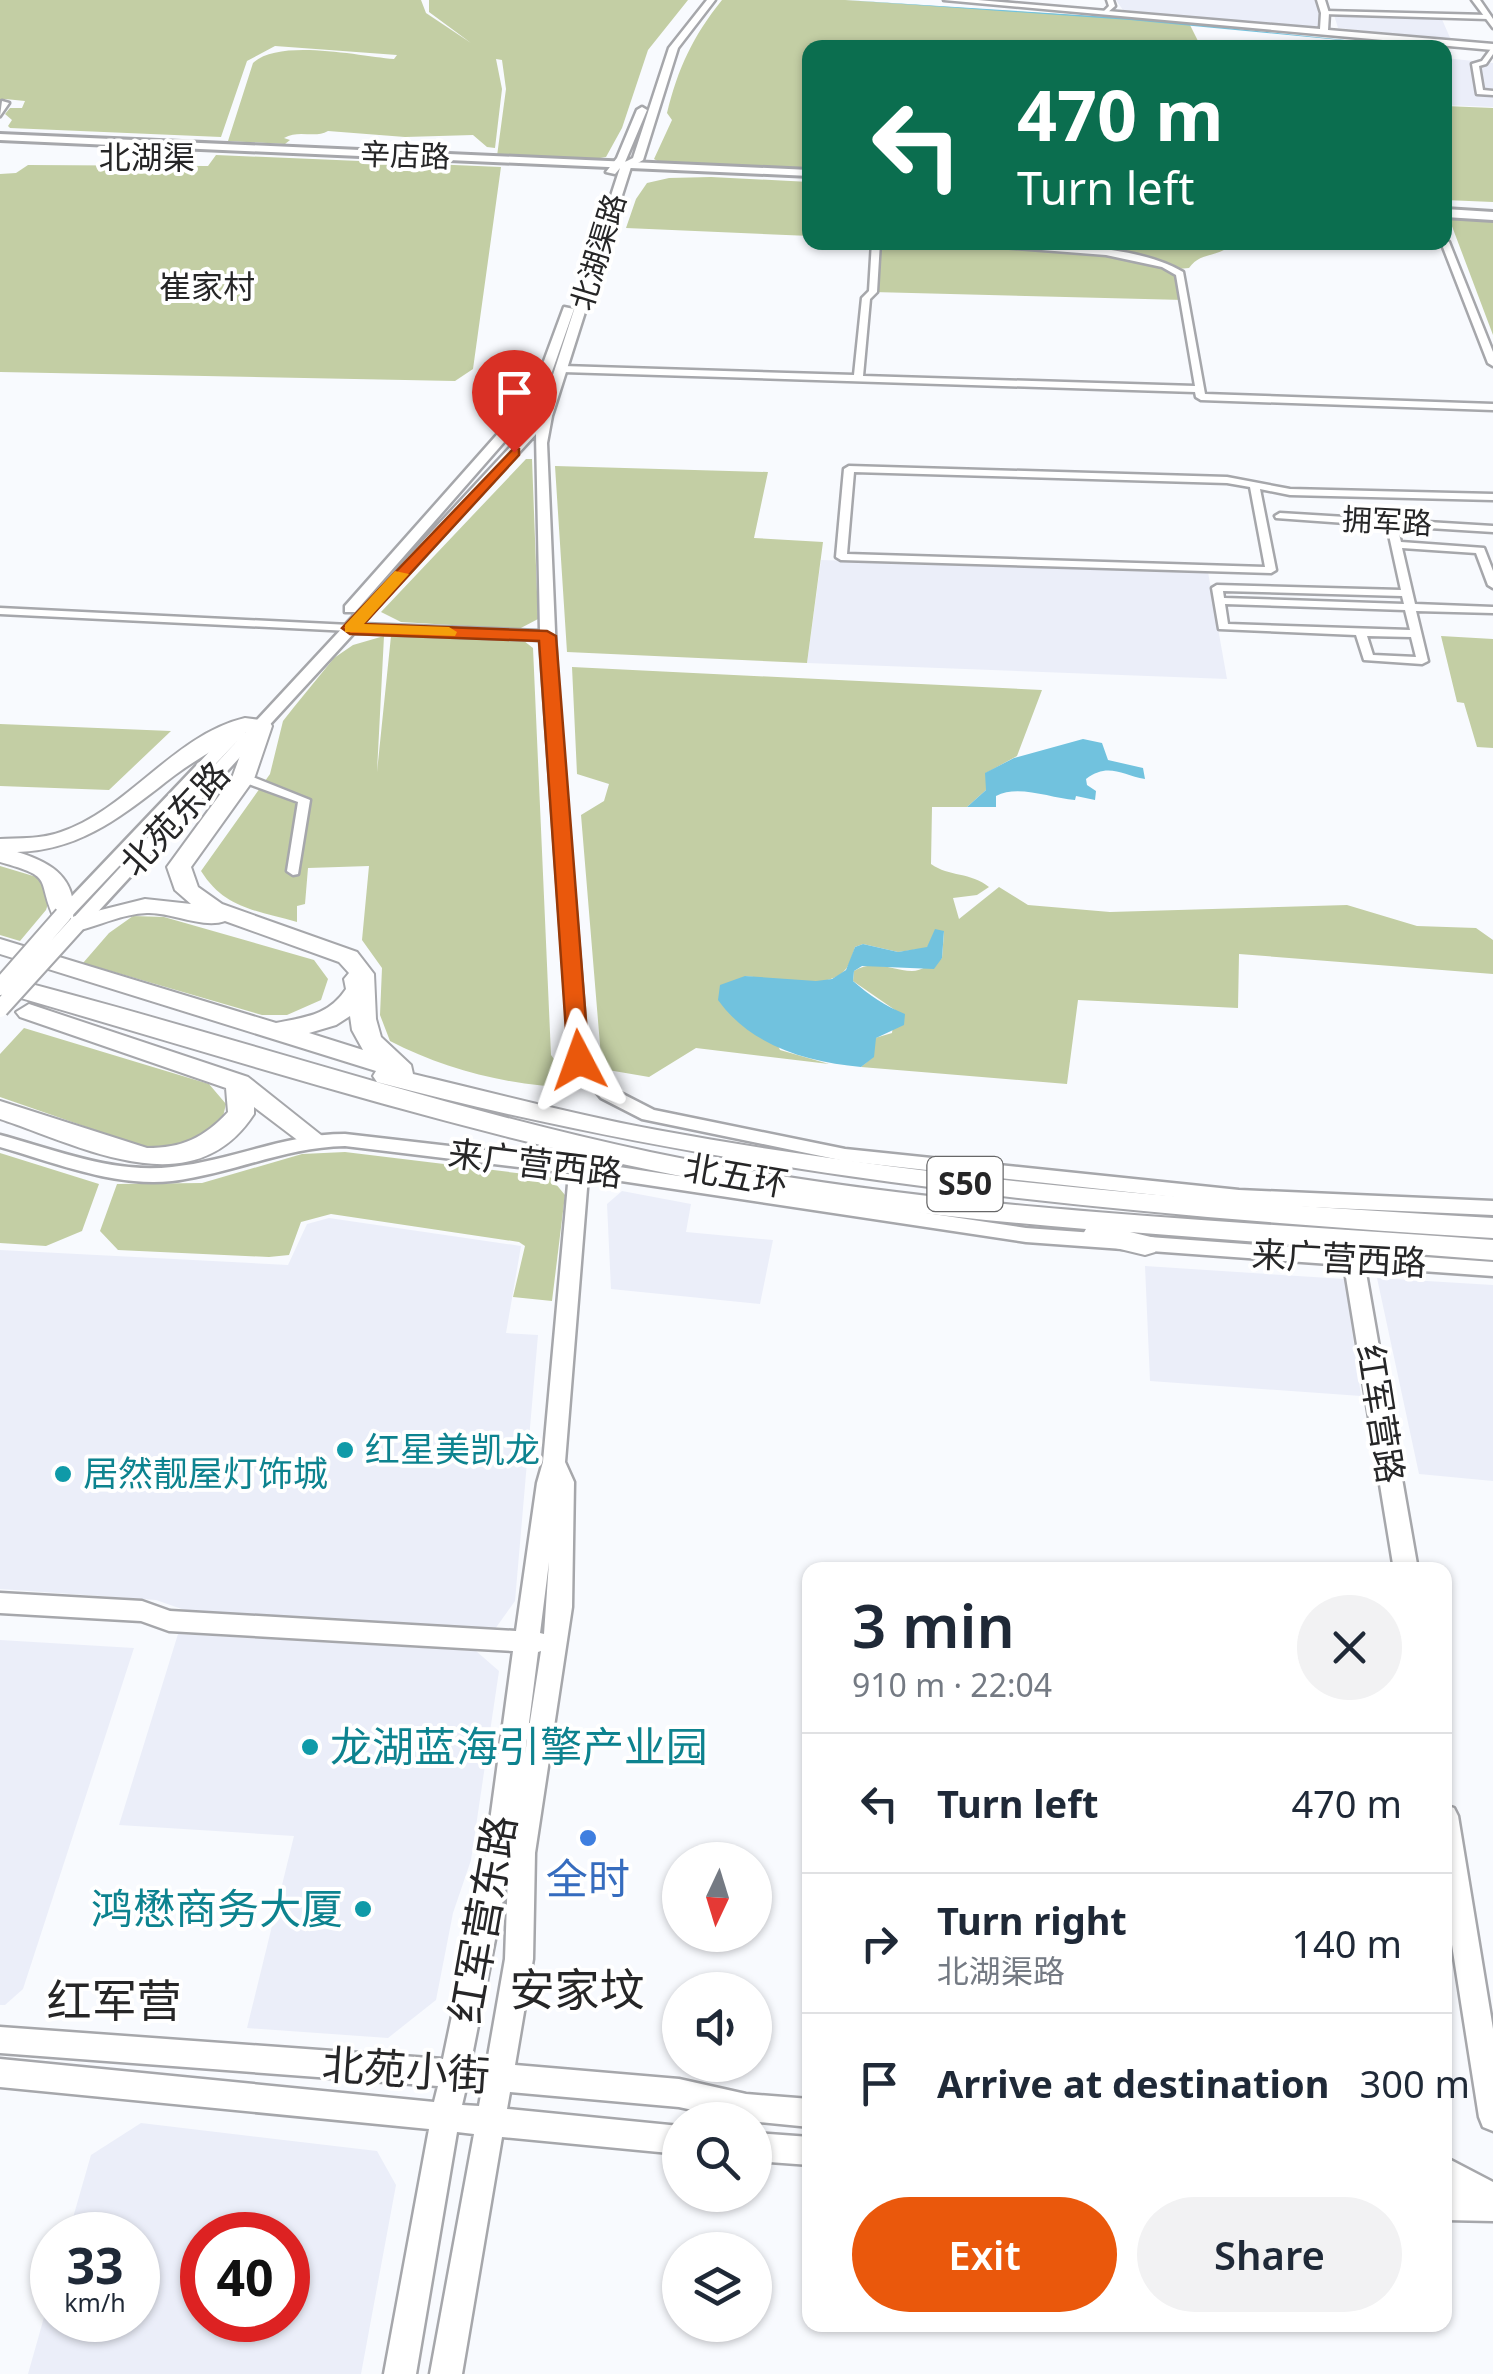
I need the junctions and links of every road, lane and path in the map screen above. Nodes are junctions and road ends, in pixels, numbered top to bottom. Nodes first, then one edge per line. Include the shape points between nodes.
1 (701, 0) edge
2 (711, 0) edge
3 (948, 0) edge
4 (1321, 0) edge
5 (1476, 0) edge
6 (1030, 3) edge
7 (1358, 4) dead end
8 (1109, 5) edge
9 (1440, 6) dead end
10 (1326, 13) junction
11 (1490, 21) edge
12 (1324, 30) junction
13 (1418, 40) edge
14 (1452, 44) edge
15 (1493, 48) edge
16 (1489, 64) edge
17 (1493, 93) edge
18 (5, 103) dead end
19 (0, 114) edge
20 (0, 139) edge
21 (620, 167) junction
22 (802, 175) edge
23 (1452, 211) edge
24 (1493, 214) edge
25 (876, 250) edge
26 (1096, 250) edge
27 (1447, 250) edge
28 (1493, 363) edge
29 (563, 369) junction
30 (858, 377) junction
31 (1198, 389) junction
32 (1493, 408) edge
33 (546, 416) junction
34 (1255, 487) junction
35 (1493, 497) edge
36 (1280, 516) dead end
37 (1391, 522) junction
38 (1493, 528) edge
39 (1398, 545) junction
40 (1493, 584) edge
41 (1408, 593) junction
42 (1218, 601) junction
43 (1412, 608) junction
44 (1493, 610) edge
45 (0, 611) edge
46 (342, 628) junction
47 (1361, 634) junction
48 (1416, 634) junction
49 (547, 636) junction
50 (253, 725) junction
51 (250, 780) dead end
52 (0, 846) edge
53 (0, 855) edge
54 (293, 871) dead end
55 (70, 920) junction
56 (0, 946) edge
57 (0, 967) edge
58 (0, 986) edge
59 (0, 1006) edge
60 (266, 1028) junction
61 (182, 1061) junction
62 (402, 1071) junction
63 (238, 1084) junction
64 (444, 1090) junction
65 (0, 1110) edge
66 (491, 1124) junction
67 (312, 1139) junction
68 (0, 1141) edge
69 (578, 1168) junction
70 (1493, 1208) edge
71 (993, 1212) junction
72 (1493, 1228) edge
73 (1146, 1245) junction
74 (1493, 1250) edge
75 (1352, 1258) junction
76 (1493, 1269) edge
77 (1405, 1562) edge
78 (0, 1602) edge
79 (541, 1642) junction
80 (1452, 1860) edge
81 (0, 2040) edge
82 (0, 2072) edge
83 (456, 2073) junction
84 (500, 2077) junction
85 (802, 2112) edge
86 (446, 2116) junction
87 (1493, 2116) edge
88 (492, 2122) junction
89 (662, 2138) edge
90 (772, 2148) edge
91 (802, 2150) edge
92 (1452, 2175) edge
93 (1493, 2198) edge
94 (1452, 2205) edge
95 (1493, 2206) edge
96 (400, 2374) edge
97 (446, 2374) edge

1 - 21 street, 北湖渠路 via 668,41
2 - 21 street, 北湖渠路 via 674,48 638,160
3 - 6 street
4 - 10 street
5 - 11 street
6 - 8 street
7 - 9 street
8 - 12 street
10 - 11 street
10 - 12 street
12 - 13 street
14 - 15 street
15 - 16 street
16 - 17 street via 1474,64 1474,74 1480,92
18 - 19 street
20 - 21 main road, 辛店路
21 - 22 main road, 辛店路
21 - 29 street, 北湖渠路
21 - 46 street, 北湖渠路 via 604,192 543,380
23 - 24 main road
25 - 30 street
26 - 31 street via 1177,269
27 - 28 street
29 - 30 street
29 - 33 street, 北湖渠路
30 - 31 street
31 - 32 street via 1211,399
33 - 46 street, 北湖渠路
33 - 49 street via 541,443
34 - 34 street via 1271,570 841,557 849,469 1227,480
34 - 35 street
36 - 37 street, 拥军路
37 - 38 street, 拥军路
37 - 39 street
39 - 40 street via 1480,550
39 - 41 street
41 - 42 street via 1217,588
41 - 43 street
42 - 43 street
42 - 47 street via 1223,626
43 - 44 street
43 - 48 street
45 - 46 street
46 - 49 street
46 - 50 street, 北苑东路
47 - 48 street
47 - 48 street via 1368,658 1414,662 1422,661
49 - 70 street via 579,1060 608,1094 649,1115 845,1155 1239,1198
50 - 52 highway via 200,747 89,831
50 - 55 street, 北苑东路
50 - 62 highway via 243,779 179,867 187,890 214,909 348,957 365,981 366,1030 376,1050
51 - 54 street via 304,800
53 - 55 highway via 42,867 58,883
55 - 58 street, 北苑东路, bridge
55 - 59 street, 北苑东路, bridge
55 - 60 highway via 152,903 340,958 355,972 358,989 334,1018
56 - 60 highway
57 - 64 highway, 北五环 / S50
58 - 66 highway, 北五环 / S50
59 - 61 highway
60 - 62 highway
61 - 63 highway
61 - 66 highway
62 - 64 highway
63 - 65 highway via 241,1114 218,1140 168,1158
63 - 67 highway
64 - 72 highway, 北五环 / S50 via 655,1138 943,1181 1204,1210
66 - 71 highway, 北五环 / S50 via 791,1187
67 - 68 street, 来广营西路 via 197,1170 146,1175
67 - 69 street, 来广营西路
69 - 73 street, 来广营西路 via 1026,1234
69 - 79 street, 红军营东路 via 554,1462 564,1482 560,1607
71 - 73 highway
71 - 74 highway, 北五环 / S50
73 - 75 street, 来广营西路
75 - 76 street, 来广营西路
75 - 77 street, 红军营路
78 - 79 street via 142,1611 169,1621
79 - 83 street, 红军营东路
79 - 84 street, 红军营东路 via 519,1959
80 - 87 street
81 - 83 street, 北苑小街
82 - 86 street, 北苑小街
83 - 84 street, 北苑小街
83 - 86 street, 红军营东路
84 - 85 street, 北苑小街
84 - 88 street, 红军营东路
86 - 88 street, 北苑小街
86 - 96 street, 红军营东路
88 - 89 street, 北苑小街
88 - 97 street, 红军营东路
90 - 91 street
92 - 93 street
94 - 95 street

